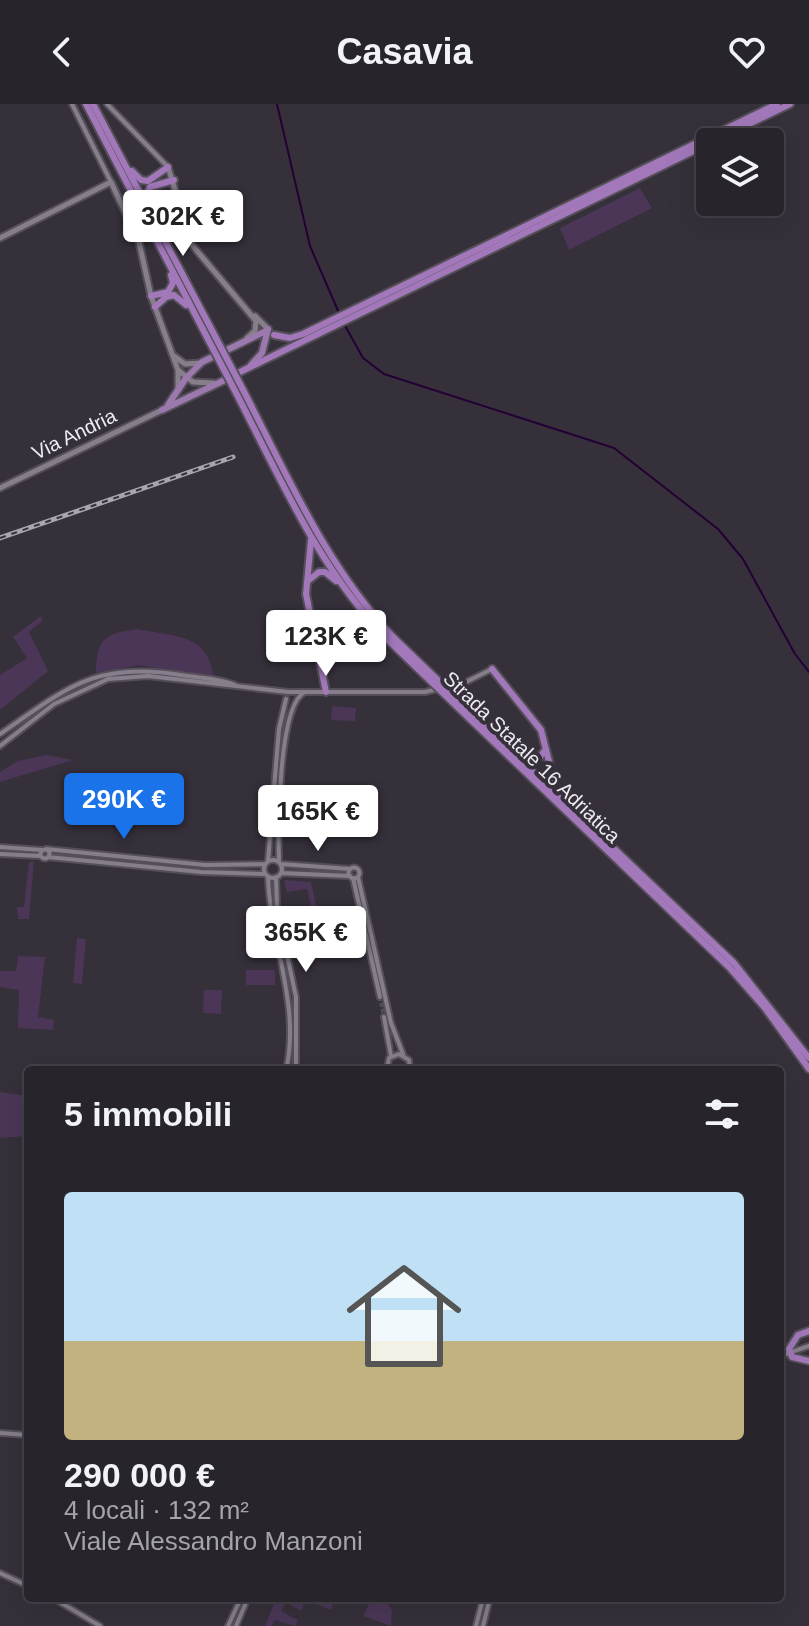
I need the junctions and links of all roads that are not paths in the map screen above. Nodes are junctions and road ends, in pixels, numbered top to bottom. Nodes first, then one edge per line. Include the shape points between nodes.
1 (72, 104) edge
2 (86, 104) edge
3 (93, 104) edge
4 (107, 104) edge
5 (777, 104) edge
6 (790, 104) edge
7 (740, 128) edge
8 (109, 135) junction
9 (696, 149) edge
10 (168, 167) junction
11 (174, 180) junction
12 (111, 182) junction
13 (158, 236) junction
14 (0, 238) edge
15 (151, 296) junction
16 (244, 306) junction
17 (155, 307) junction
18 (344, 318) junction
19 (334, 323) junction
20 (201, 326) junction
21 (269, 334) junction
22 (246, 339) junction
23 (213, 341) junction
24 (172, 354) junction
25 (202, 362) junction
26 (178, 370) junction
27 (240, 372) junction
28 (186, 378) junction
29 (219, 382) junction
30 (178, 391) junction
31 (162, 410) junction
32 (0, 488) edge
33 (290, 489) junction
34 (310, 533) junction
35 (306, 587) junction
36 (343, 587) junction
37 (391, 639) junction
38 (492, 669) joint
39 (72, 686) junction
40 (237, 686) junction
41 (268, 691) junction
42 (75, 692) junction
43 (290, 692) junction
44 (306, 692) junction
45 (326, 692) junction
46 (286, 699) junction
47 (294, 700) junction
48 (473, 718) junction
49 (0, 735) edge
50 (1, 745) edge
51 (548, 745) junction
52 (507, 747) junction
53 (559, 796) junction
54 (595, 835) junction
55 (0, 847) edge
56 (43, 852) junction
57 (0, 854) edge
58 (267, 862) junction
59 (280, 863) junction
60 (202, 868) junction
61 (350, 869) junction
62 (267, 875) junction
63 (278, 875) junction
64 (354, 877) junction
65 (687, 923) junction
66 (380, 997) tunnel mouth
67 (384, 1017) tunnel mouth
68 (403, 1054) junction
69 (391, 1056) junction
70 (809, 1058) edge
71 (287, 1066) edge
72 (296, 1066) edge
73 (388, 1066) edge
74 (410, 1066) edge
75 (809, 1069) edge
76 (809, 1331) edge
77 (809, 1346) edge
78 (790, 1352) junction
79 (784, 1354) edge
80 (809, 1361) edge
81 (0, 1433) edge
82 (24, 1435) edge
83 (0, 1573) edge
84 (24, 1584) edge
85 (60, 1602) edge
86 (239, 1602) edge
87 (246, 1602) edge
88 (482, 1602) edge
89 (489, 1602) edge
90 (100, 1626) edge
91 (228, 1626) edge
92 (236, 1626) edge
93 (476, 1626) edge
94 (483, 1626) edge

1 - 12 street
2 - 13 highway, Strada Statale 16 Adriatica
3 - 8 highway, Strada Statale 16 Adriatica
4 - 10 street
5 - 18 highway
6 - 7 highway
8 - 10 highway via 141,180 153,180
8 - 13 highway, Strada Statale 16 Adriatica
9 - 18 highway
10 - 11 main road
11 - 13 highway via 154,183 147,191
11 - 16 main road via 192,245
12 - 14 main road
12 - 15 main road via 139,242
13 - 15 highway via 173,283 168,292
13 - 20 highway, Strada Statale 16 Adriatica
13 - 23 highway, Strada Statale 16 Adriatica
15 - 17 main road
16 - 21 main road
16 - 22 main road via 256,325
17 - 20 highway via 170,295 180,296
17 - 24 main road
18 - 19 highway
19 - 21 highway via 296,337
19 - 27 highway
20 - 23 highway, Strada Statale 16 Adriatica
21 - 22 main road
21 - 27 main road via 261,355
22 - 25 main road
23 - 33 highway, Strada Statale 16 Adriatica, bridge
24 - 25 main road via 185,364
24 - 26 main road
25 - 28 main road
26 - 28 main road
26 - 30 main road
27 - 29 main road
28 - 29 main road
28 - 30 main road
29 - 31 main road
30 - 31 main road
31 - 32 main road, Via Andria
33 - 34 highway, Strada Statale 16 Adriatica
33 - 37 highway, Strada Statale 16 Adriatica via 347,583
34 - 35 highway via 313,547
34 - 36 highway, Strada Statale 16 Adriatica
35 - 36 highway via 319,572
35 - 45 highway
36 - 37 highway, Strada Statale 16 Adriatica
37 - 48 highway, Strada Statale 16 Adriatica, bridge
38 - 45 street via 437,691
38 - 51 highway
39 - 40 street via 129,670 150,670
39 - 42 street via 70,691
39 - 49 street
40 - 41 street
40 - 42 street via 128,676
41 - 43 street
41 - 46 street
42 - 50 street
43 - 44 street
43 - 46 street
43 - 47 street
44 - 45 street
44 - 47 street
46 - 47 street
46 - 58 street
47 - 59 street via 286,729
48 - 52 highway, Strada Statale 16 Adriatica
48 - 54 highway, Strada Statale 16 Adriatica
49 - 50 street
51 - 52 highway via 532,760
51 - 53 highway via 550,776
52 - 53 highway, Strada Statale 16 Adriatica
53 - 54 highway, Strada Statale 16 Adriatica
54 - 65 highway, Strada Statale 16 Adriatica
55 - 56 street
56 - 57 street
56 - 60 street
56 - 60 street via 48,857
58 - 59 street
58 - 60 street
58 - 62 street
59 - 61 street
59 - 63 street
60 - 62 street
61 - 64 street
61 - 64 street via 358,869
62 - 63 street
62 - 71 street via 288,998
63 - 64 street
63 - 72 street via 277,908 296,997
64 - 66 street
64 - 68 street
65 - 70 highway, Strada Statale 16 Adriatica via 770,1005
65 - 75 highway, Strada Statale 16 Adriatica via 765,1008
67 - 69 street
68 - 69 street
68 - 74 street
69 - 73 street
76 - 78 highway via 790,1343
77 - 78 street
78 - 79 street
78 - 80 highway
81 - 82 street
83 - 84 street
85 - 90 street
86 - 91 street
87 - 92 street
88 - 93 street
89 - 94 street

